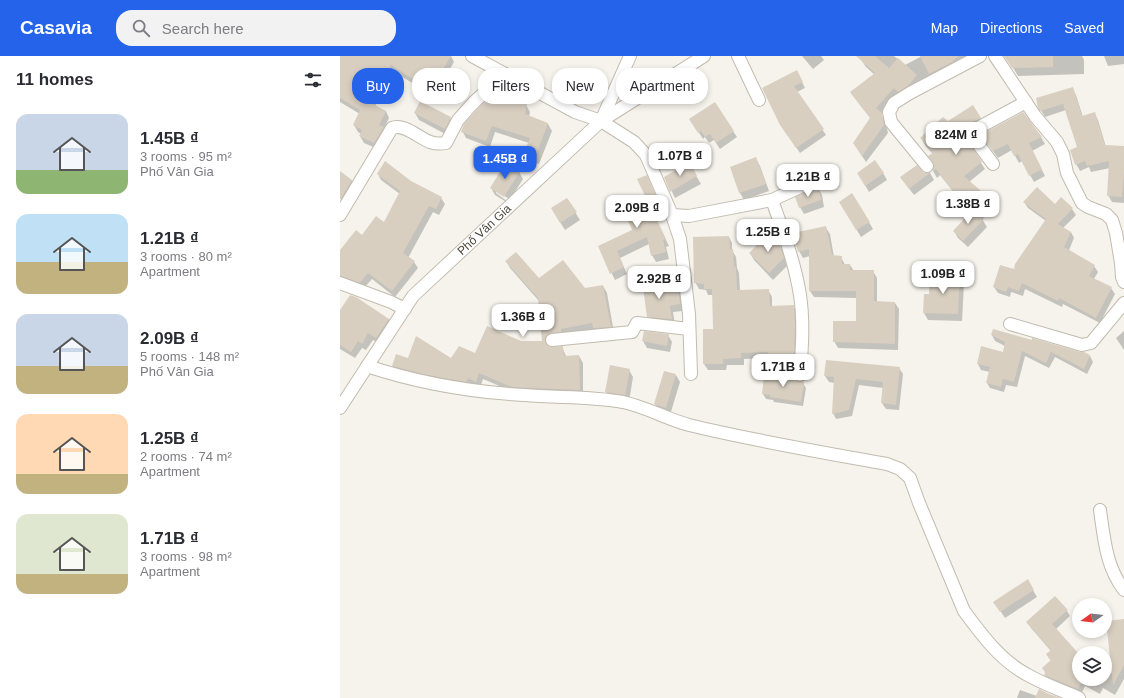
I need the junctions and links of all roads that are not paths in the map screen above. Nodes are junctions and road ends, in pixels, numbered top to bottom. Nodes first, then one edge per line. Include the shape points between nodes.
1 (472, 56) edge
2 (630, 56) edge
3 (704, 56) edge
4 (738, 56) edge
5 (980, 56) edge
6 (996, 56) edge
7 (494, 68) edge
8 (544, 95) edge
9 (478, 98) edge
10 (759, 100) dead end
11 (1026, 102) junction
12 (601, 121) junction
13 (993, 164) dead end
14 (927, 166) dead end
15 (822, 177) dead end
16 (772, 200) junction
17 (340, 215) edge
18 (672, 215) junction
19 (1124, 282) edge
20 (340, 283) edge
21 (1124, 304) edge
22 (405, 309) junction
23 (1010, 324) dead end
24 (689, 329) junction
25 (552, 340) dead end
26 (367, 366) junction
27 (691, 374) dead end
28 (800, 375) dead end
29 (340, 408) edge
30 (1100, 510) dead end
31 (1124, 590) edge
32 (1079, 698) edge

1 - 7 street
2 - 12 street, Phố Vân Gia
3 - 12 street
4 - 10 street
5 - 14 street via 910,93 894,103 889,112 891,122
6 - 11 street
8 - 12 street via 575,112
9 - 17 street via 458,120 446,143 430,142 402,127 392,128
11 - 13 street via 976,129 974,137
11 - 19 street via 1057,142 1067,173 1082,203 1106,214 1112,220
12 - 18 street via 634,142 646,155
12 - 22 street, Phố Vân Gia via 413,296
15 - 16 street
16 - 18 street via 689,216
16 - 28 street via 793,262 800,295 803,331
18 - 24 street via 680,239
20 - 22 street
21 - 23 street via 1091,343 1082,346
22 - 26 street, Phố Vân Gia
24 - 25 street via 637,323 632,332
24 - 27 street
26 - 29 street, Phố Vân Gia
26 - 32 street via 412,380 481,392 590,397 625,403 687,424 888,464 900,469 910,478 964,611 974,625 990,644 1024,674
30 - 31 street via 1108,558 1113,573

